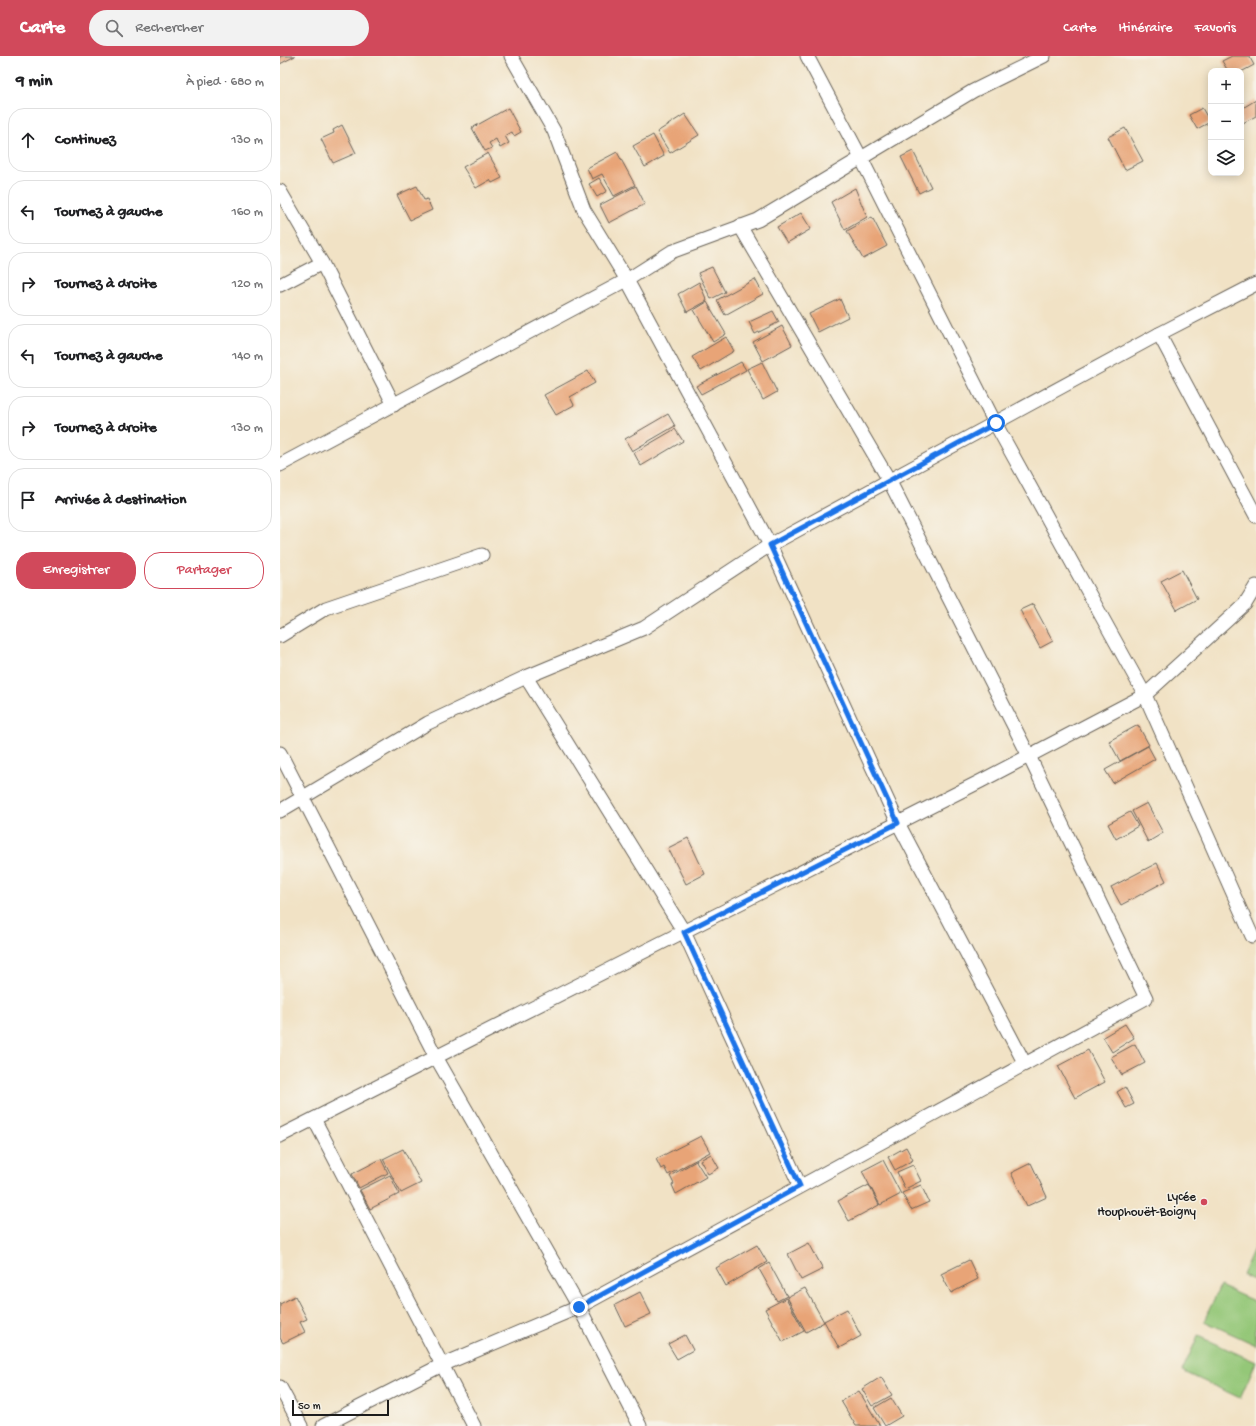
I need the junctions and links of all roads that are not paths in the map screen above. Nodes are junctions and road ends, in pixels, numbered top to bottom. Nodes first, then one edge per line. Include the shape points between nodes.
1 (511, 56) edge
2 (806, 56) edge
3 (1044, 56) edge
4 (861, 158) junction
5 (280, 191) edge
6 (740, 226) junction
7 (322, 263) junction
8 (627, 280) junction
9 (1256, 284) edge
10 (280, 285) edge
11 (1159, 334) junction
12 (394, 405) junction
13 (996, 423) junction
14 (280, 465) edge
15 (889, 480) junction
16 (1256, 516) edge
17 (770, 545) junction
18 (482, 555) dead end
19 (1256, 586) edge
20 (280, 636) edge
21 (526, 677) junction
22 (1145, 695) junction
23 (280, 753) edge
24 (1029, 756) junction
25 (303, 798) junction
26 (280, 811) edge
27 (898, 823) junction
28 (684, 932) junction
29 (1252, 936) dead end
30 (436, 1057) junction
31 (1025, 1064) junction
32 (314, 1119) junction
33 (280, 1136) edge
34 (800, 1186) junction
35 (579, 1307) junction
36 (442, 1364) junction
37 (280, 1387) edge
38 (301, 1426) edge
39 (323, 1426) edge
40 (474, 1426) edge
41 (640, 1426) edge

1 - 8 street via 554,131 584,210
2 - 4 street
3 - 4 street via 973,91
4 - 6 street via 758,220
4 - 13 street
5 - 7 street
6 - 8 street via 671,252
6 - 15 street
7 - 10 street
7 - 12 street
8 - 12 street
8 - 17 street
9 - 11 street
11 - 13 street
11 - 16 street
12 - 14 street
13 - 15 street
13 - 22 street
15 - 17 street
15 - 24 street
17 - 21 street via 644,628
17 - 27 street
18 - 20 street via 326,608
19 - 22 street via 1246,604
21 - 25 street via 428,723
21 - 28 street
22 - 24 street
22 - 29 street
23 - 25 street
24 - 27 street
24 - 31 street via 1146,998
25 - 26 street
25 - 30 street
27 - 28 street
27 - 31 street
28 - 30 street
28 - 34 street
30 - 32 street
30 - 35 street
31 - 34 street
32 - 33 street
32 - 36 street
34 - 35 street
35 - 36 street
35 - 41 street
36 - 39 street
36 - 40 street
37 - 38 street

